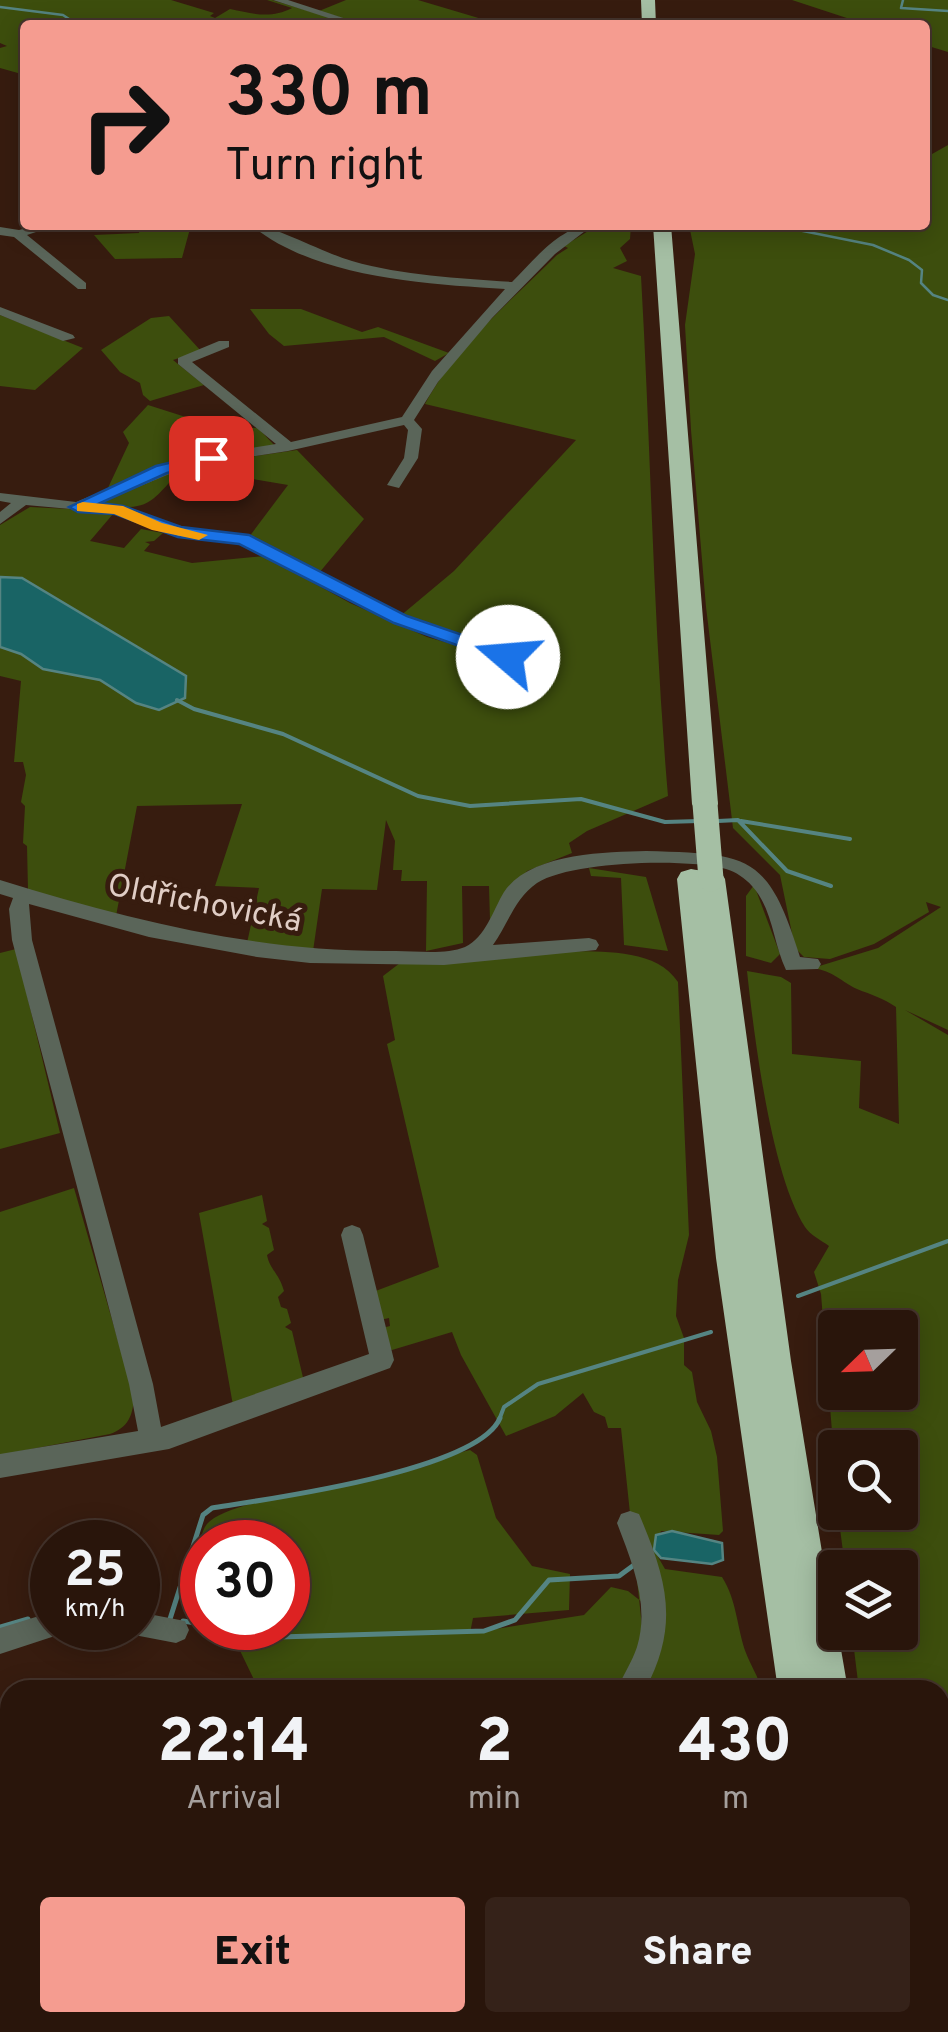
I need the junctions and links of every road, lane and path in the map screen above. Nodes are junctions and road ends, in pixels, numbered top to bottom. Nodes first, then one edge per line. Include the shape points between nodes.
1 (278, 0) edge
2 (344, 20) edge
3 (265, 230) edge
4 (580, 230) edge
5 (9, 233) edge
6 (656, 236) edge
7 (82, 286) dead end
8 (519, 286) junction
9 (0, 311) edge
10 (68, 338) dead end
11 (224, 344) dead end
12 (407, 420) junction
13 (288, 447) junction
14 (394, 485) dead end
15 (0, 497) edge
16 (30, 502) junction
17 (78, 507) junction
18 (0, 520) edge
19 (508, 657) dead end
20 (701, 879) junction
21 (0, 888) edge
22 (23, 896) junction
23 (589, 945) dead end
24 (466, 954) junction
25 (810, 964) dead end
26 (352, 1234) dead end
27 (151, 1438) junction
28 (0, 1466) edge
29 (630, 1523) dead end
30 (160, 1628) edge
31 (176, 1630) dead end
32 (30, 1631) edge
33 (0, 1640) edge
34 (635, 1680) edge
35 (796, 1680) edge
36 (826, 1680) edge

1 - 2 street
3 - 8 street via 292,246 382,276
4 - 8 street
5 - 7 street
6 - 20 highway, bridge
8 - 12 street via 437,374
9 - 10 street
11 - 13 street via 182,362
12 - 13 street
12 - 14 street via 415,429 411,458
13 - 17 street via 186,462
15 - 16 street
16 - 17 street
16 - 18 street
17 - 19 street via 117,509 178,532 243,539 400,620
20 - 35 highway via 733,1258
20 - 36 highway
21 - 22 street, Oldřichovická
22 - 24 street, Oldřichovická via 279,955
22 - 27 street via 22,940
23 - 24 street, Oldřichovická
24 - 25 street via 485,942 534,874 586,859 706,860 757,876 793,966
26 - 27 street via 382,1360 168,1438
27 - 28 street
29 - 34 street via 657,1602 651,1650
30 - 31 street
32 - 33 street

